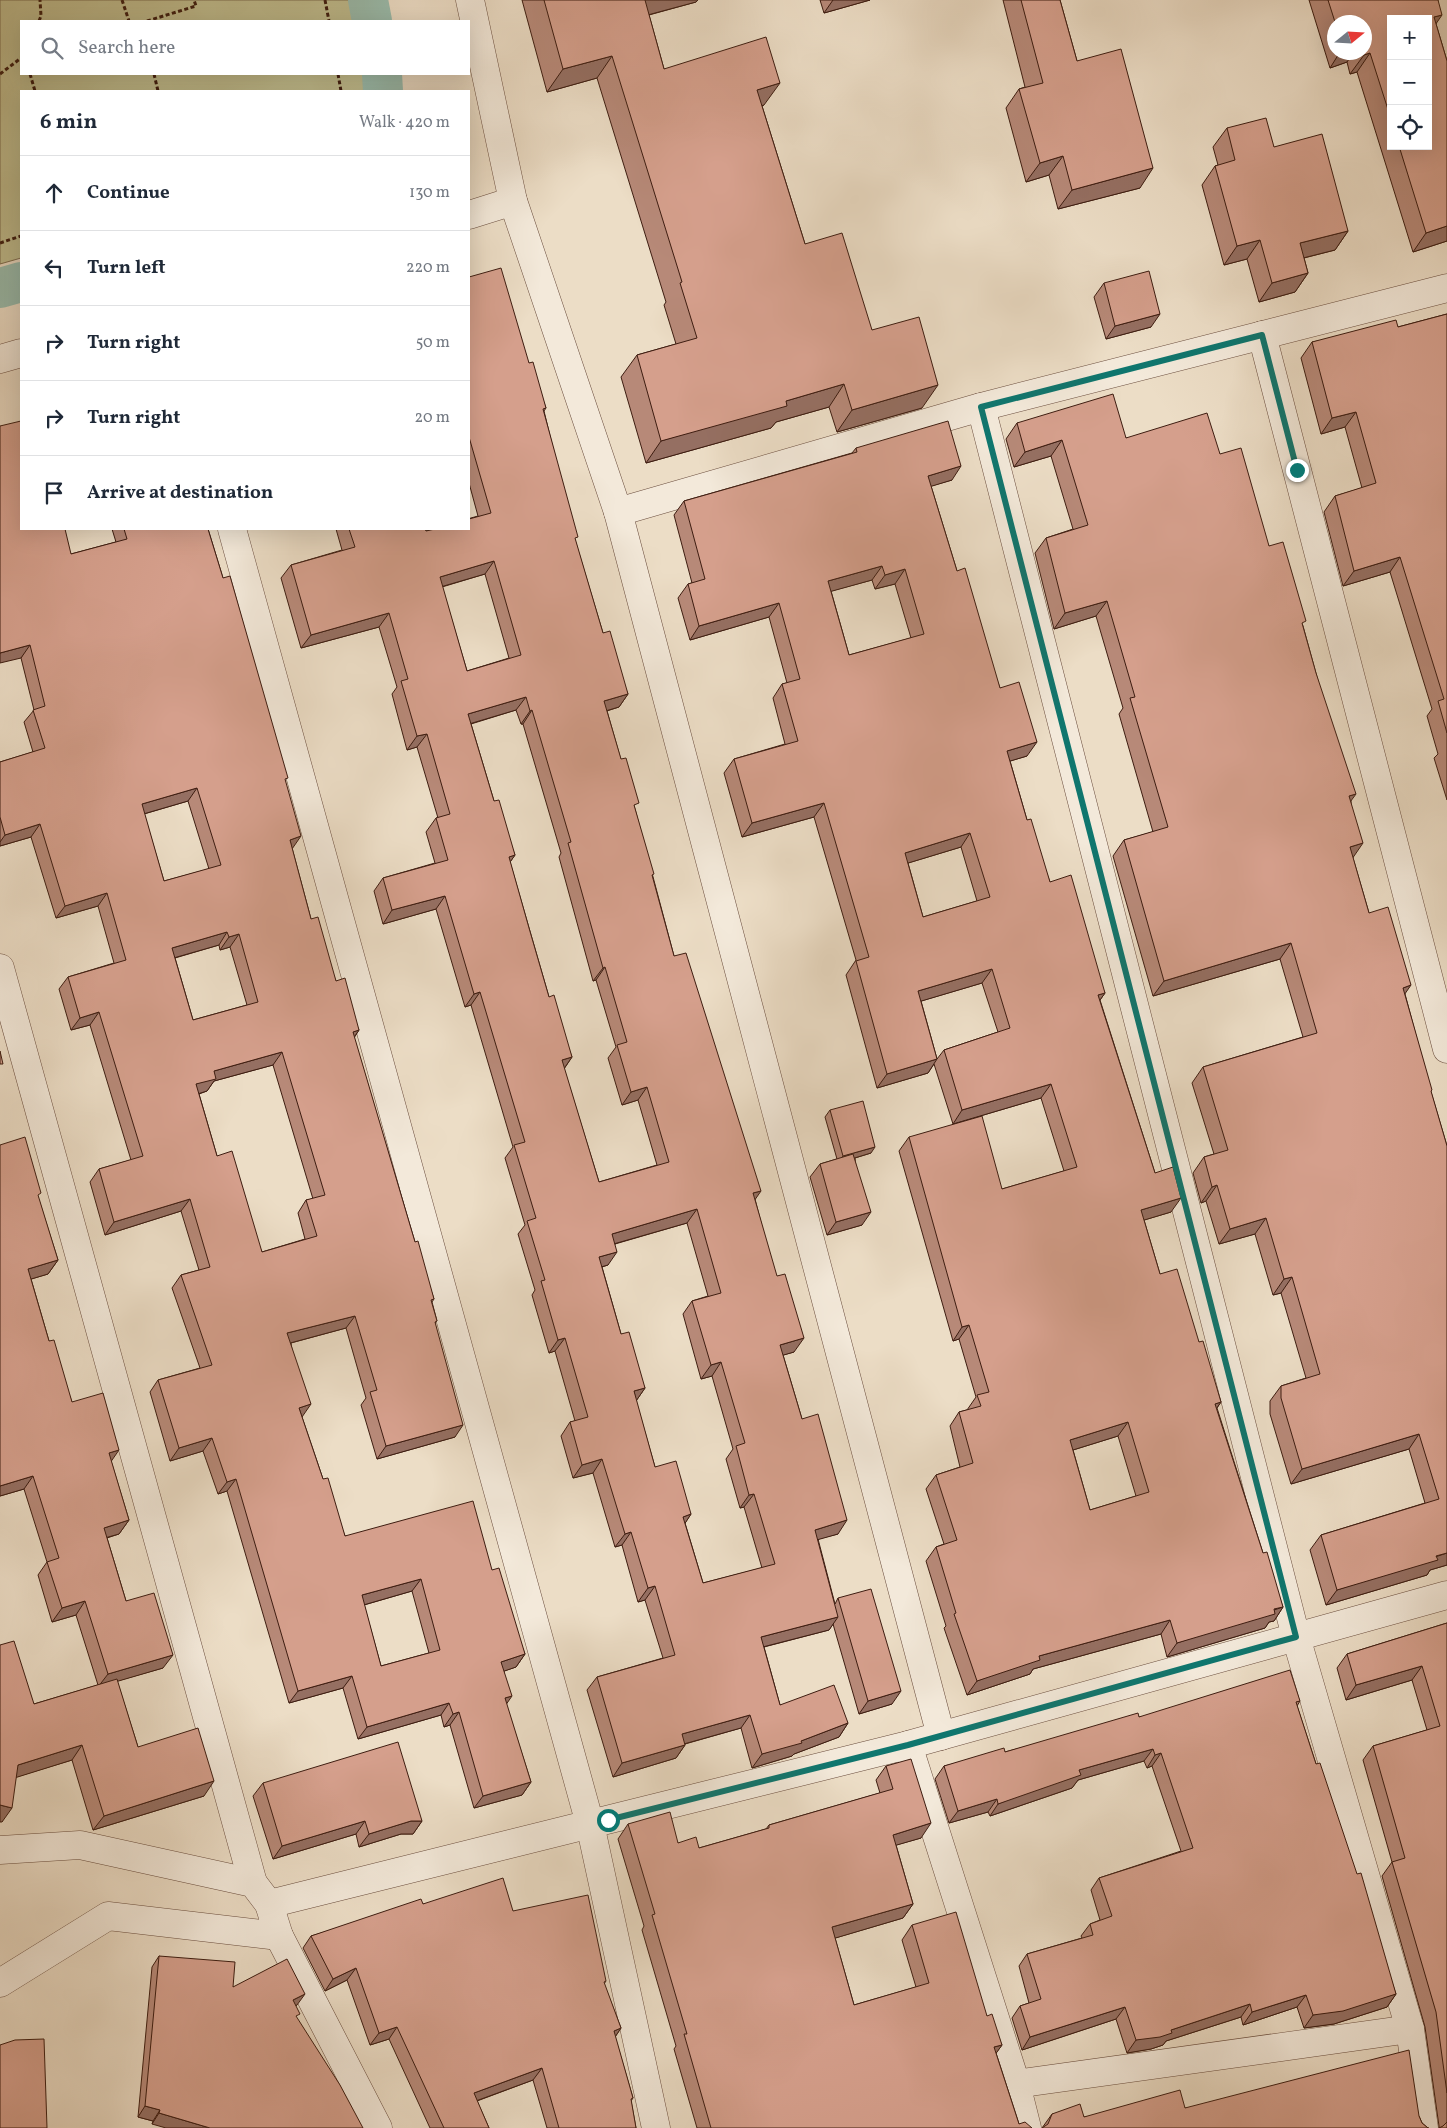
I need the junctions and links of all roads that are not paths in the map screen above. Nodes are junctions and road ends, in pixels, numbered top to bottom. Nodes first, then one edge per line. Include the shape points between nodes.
1 (470, 0) edge
2 (513, 201) junction
3 (470, 215) edge
4 (1447, 288) edge
5 (1262, 335) junction
6 (20, 353) edge
7 (0, 359) edge
8 (981, 407) junction
9 (618, 512) junction
10 (232, 530) edge
11 (0, 968) edge
12 (1447, 1049) edge
13 (1447, 1595) edge
14 (1296, 1637) junction
15 (941, 1736) junction
16 (908, 1745) junction
17 (590, 1824) junction
18 (0, 1850) edge
19 (261, 1893) junction
20 (279, 1936) junction
21 (0, 1983) edge
22 (1410, 2029) junction
23 (1016, 2084) junction
24 (378, 2128) edge
25 (656, 2128) edge
26 (1028, 2128) edge
27 (1424, 2128) edge

1 - 2 street
2 - 3 street
2 - 9 street
4 - 5 street
5 - 8 street
5 - 12 street
6 - 7 street
8 - 9 street
8 - 14 street
9 - 15 street
10 - 17 street
11 - 19 street
13 - 14 street
14 - 15 street
14 - 22 street
15 - 16 street
16 - 17 street
16 - 23 street
17 - 19 street
17 - 25 street
18 - 19 street via 80,1845
19 - 20 street
20 - 21 street via 108,1916
20 - 24 street
22 - 23 street
22 - 27 street
23 - 26 street

